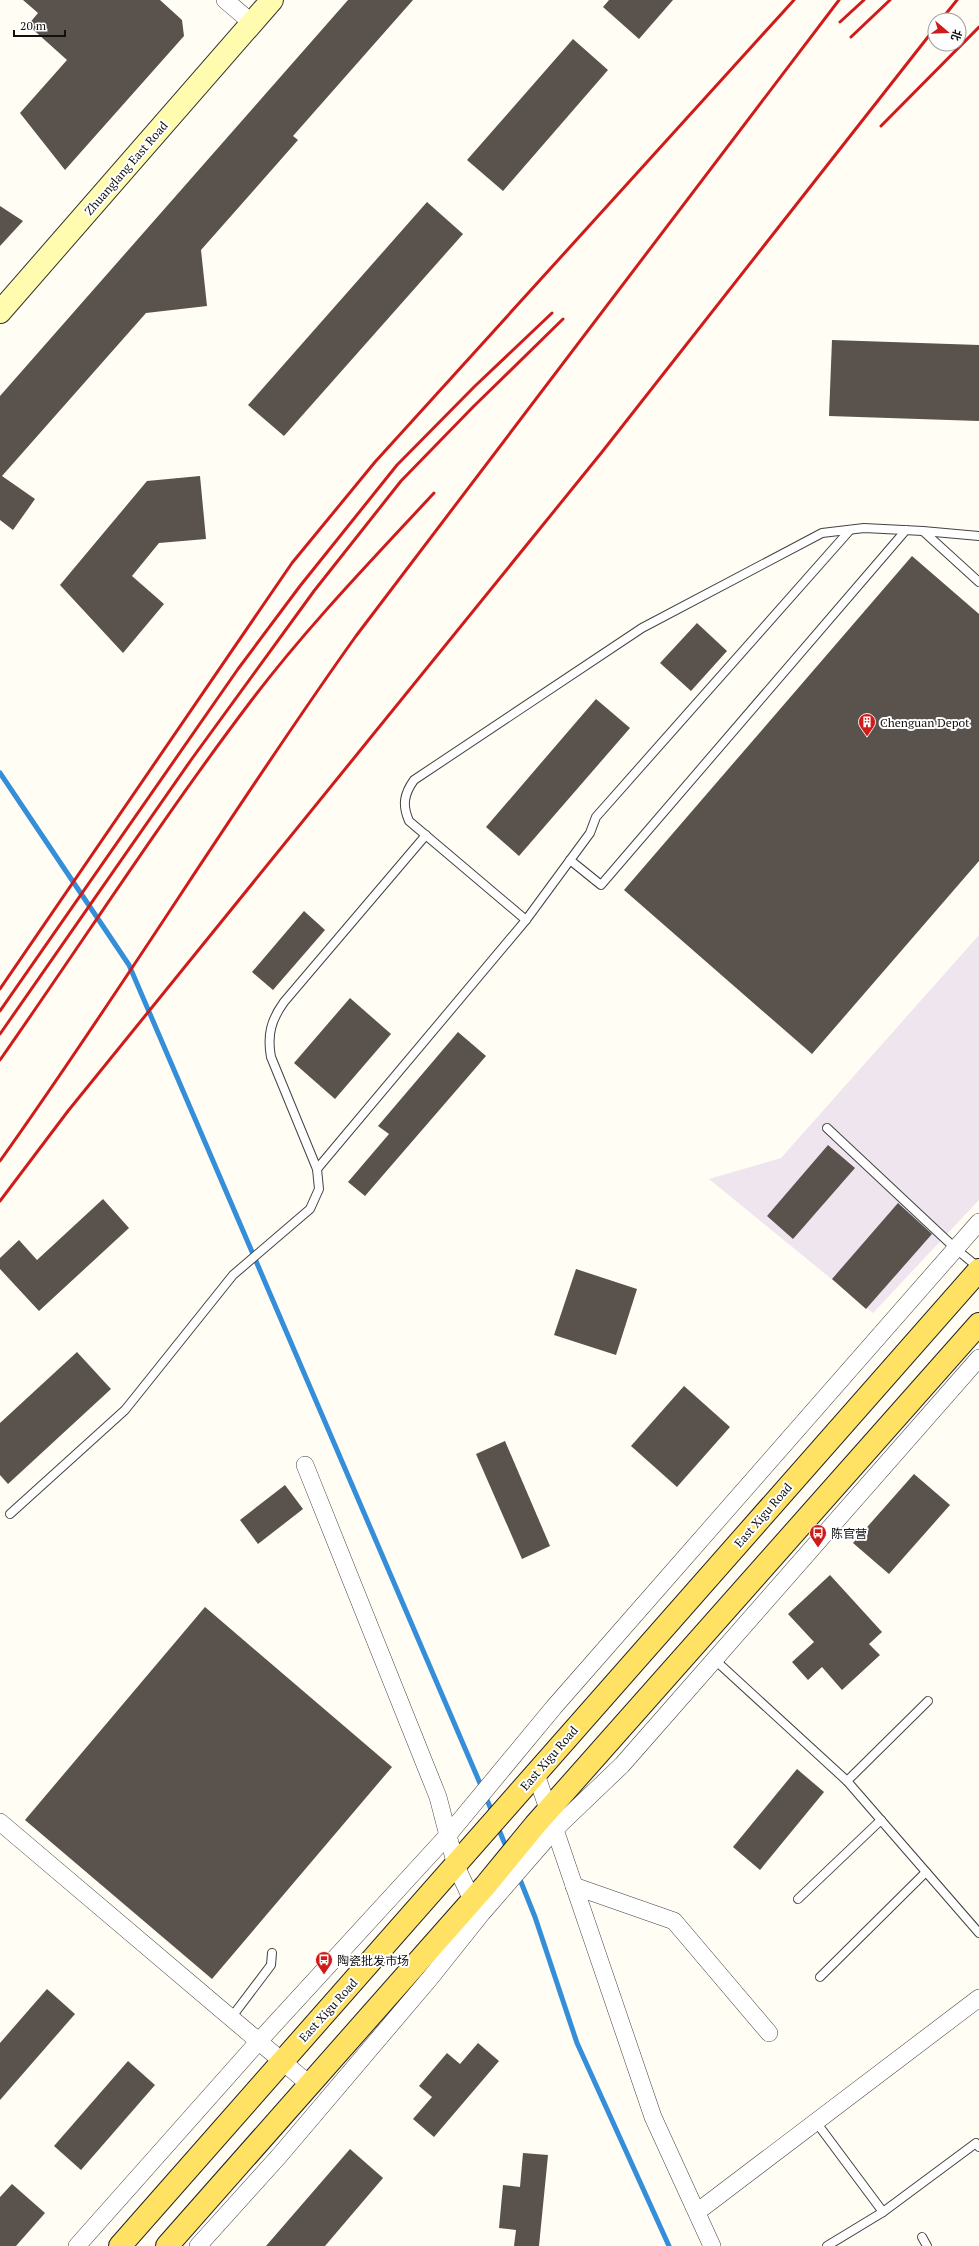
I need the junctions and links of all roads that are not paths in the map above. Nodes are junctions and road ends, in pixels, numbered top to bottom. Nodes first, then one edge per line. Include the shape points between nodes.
1 (225, 0) edge
2 (272, 0) edge
3 (252, 23) junction
4 (0, 312) edge
5 (850, 530) junction
6 (906, 530) junction
7 (923, 531) junction
8 (979, 536) edge
9 (979, 582) edge
10 (426, 835) junction
11 (570, 860) junction
12 (526, 920) junction
13 (827, 1128) dead end
14 (317, 1169) junction
15 (979, 1222) edge
16 (956, 1249) junction
17 (979, 1269) edge
18 (979, 1324) edge
19 (979, 1358) edge
20 (304, 1465) dead end
21 (10, 1514) dead end
22 (715, 1660) junction
23 (928, 1701) dead end
24 (536, 1774) junction
25 (847, 1781) junction
26 (881, 1820) junction
27 (0, 1822) edge
28 (546, 1827) junction
29 (452, 1830) junction
30 (463, 1858) junction
31 (926, 1872) junction
32 (574, 1886) junction
33 (483, 1895) junction
34 (798, 1899) dead end
35 (979, 1933) edge
36 (272, 1953) dead end
37 (820, 1977) dead end
38 (979, 1998) edge
39 (231, 2018) junction
40 (769, 2033) dead end
41 (258, 2041) junction
42 (282, 2061) junction
43 (309, 2084) junction
44 (816, 2122) junction
45 (979, 2147) edge
46 (698, 2212) junction
47 (883, 2212) junction
48 (922, 2237) dead end
49 (77, 2246) edge
50 (120, 2246) edge
51 (167, 2246) edge
52 (198, 2246) edge
53 (712, 2246) edge
54 (827, 2246) edge
55 (927, 2246) edge

1 - 3 street
2 - 3 street, Zhuanglang East Road
3 - 4 street, Zhuanglang East Road
5 - 6 lane
5 - 10 lane via 822,533 642,628 414,780 407,789 404,799 405,811 409,821
5 - 11 lane via 596,817 590,833
6 - 7 lane
6 - 11 lane via 601,885
7 - 8 lane
7 - 9 lane
10 - 12 lane
10 - 14 lane via 284,1002 270,1028 268,1043 271,1058
11 - 12 lane
12 - 14 lane
13 - 16 lane
14 - 21 lane via 319,1190 310,1209 233,1275 125,1410
15 - 16 street
16 - 17 lane
16 - 29 street via 559,1701
17 - 24 main road, East Xigu Road
18 - 28 main road
19 - 22 street
20 - 29 street
22 - 25 lane
22 - 28 street via 622,1765
23 - 25 lane
24 - 28 street
24 - 30 main road, East Xigu Road
25 - 26 lane
26 - 31 lane
26 - 34 lane
27 - 39 street
28 - 32 street
28 - 33 main road
29 - 30 street
29 - 41 street
30 - 33 street
30 - 42 main road, East Xigu Road
31 - 35 lane
31 - 37 lane
32 - 40 street via 674,1921
32 - 46 street via 653,2117
33 - 43 main road
33 - 52 street via 432,1977
36 - 39 lane via 272,1965
38 - 44 street
39 - 41 street
41 - 42 street
41 - 49 street
42 - 43 street
42 - 50 main road, East Xigu Road
43 - 51 main road
44 - 46 street
44 - 47 lane
45 - 47 lane via 976,2143
46 - 53 street
47 - 54 lane
48 - 55 lane

